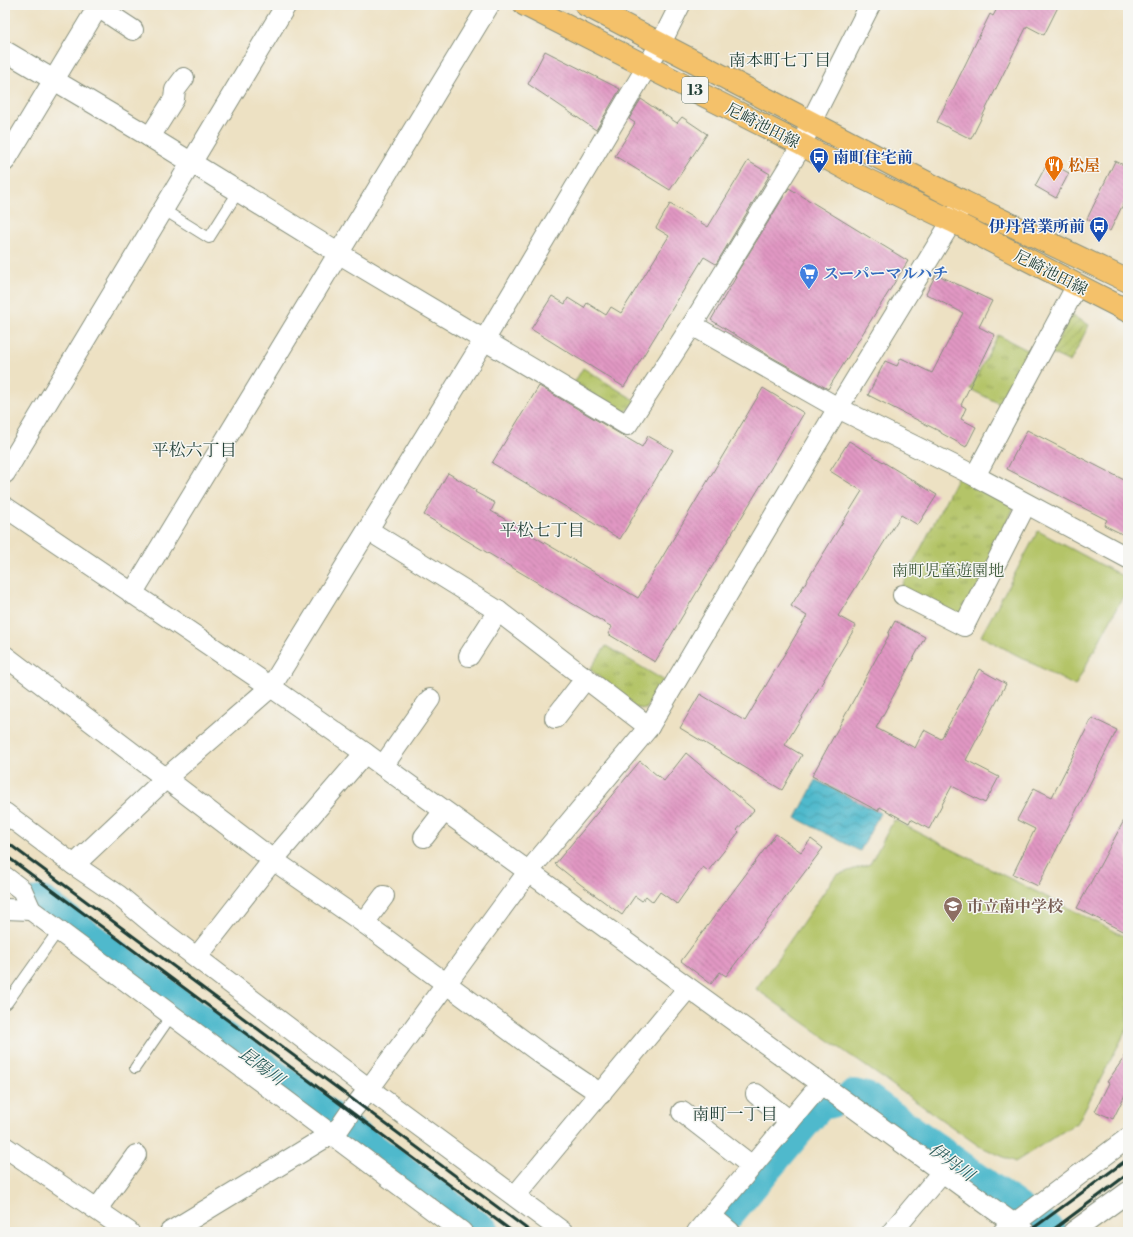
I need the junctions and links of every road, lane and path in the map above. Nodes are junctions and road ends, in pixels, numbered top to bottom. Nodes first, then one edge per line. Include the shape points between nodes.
1 (286, 5) edge
2 (489, 5) edge
3 (525, 5) edge
4 (586, 5) edge
5 (680, 5) edge
6 (870, 5) edge
7 (98, 6) edge
8 (133, 30) dead end
9 (661, 43) junction
10 (5, 51) edge
11 (647, 66) junction
12 (184, 78) dead end
13 (54, 80) junction
14 (811, 122) junction
15 (150, 138) junction
16 (802, 145) junction
17 (5, 161) edge
18 (192, 163) junction
19 (238, 192) junction
20 (964, 202) junction
21 (164, 210) junction
22 (952, 221) junction
23 (338, 253) junction
24 (1128, 281) edge
25 (1077, 285) junction
26 (1128, 311) edge
27 (692, 324) junction
28 (485, 339) junction
29 (838, 408) junction
30 (5, 473) edge
31 (975, 476) junction
32 (1026, 504) junction
33 (5, 507) edge
34 (368, 530) junction
35 (1128, 558) edge
36 (132, 594) junction
37 (903, 595) dead end
38 (498, 611) junction
39 (5, 656) edge
40 (469, 656) dead end
41 (586, 678) junction
42 (270, 687) junction
43 (430, 699) dead end
44 (555, 718) dead end
45 (649, 727) junction
46 (365, 753) junction
47 (383, 766) junction
48 (165, 779) junction
49 (444, 811) junction
50 (5, 813) edge
51 (424, 837) dead end
52 (273, 860) junction
53 (74, 865) junction
54 (528, 872) junction
55 (5, 877) edge
56 (384, 896) dead end
57 (5, 909) edge
58 (31, 910) junction
59 (364, 923) junction
60 (58, 930) junction
61 (197, 957) junction
62 (445, 984) junction
63 (688, 988) junction
64 (8, 1003) dead end
65 (171, 1016) junction
66 (135, 1068) dead end
67 (821, 1084) junction
68 (369, 1089) junction
69 (600, 1094) junction
70 (756, 1094) dead end
71 (682, 1112) dead end
72 (790, 1121) junction
73 (331, 1134) junction
74 (1128, 1138) edge
75 (5, 1146) edge
76 (136, 1155) dead end
77 (752, 1166) junction
78 (943, 1171) junction
79 (1128, 1192) edge
80 (515, 1196) junction
81 (97, 1210) junction
82 (711, 1216) junction
83 (1019, 1223) edge
84 (129, 1232) edge
85 (170, 1232) edge
86 (462, 1232) edge
87 (563, 1232) edge
88 (698, 1232) edge
89 (730, 1232) edge
90 (892, 1232) edge
91 (1073, 1232) edge

1 - 18 street
2 - 23 street
3 - 11 main road, 尼崎池田線 / 13
4 - 9 main road, 尼崎池田線 / 13
5 - 9 street
6 - 14 street
7 - 8 street
7 - 13 street
9 - 11 street
9 - 14 main road, 尼崎池田線 / 13
10 - 13 street
11 - 16 main road, 尼崎池田線 / 13
11 - 28 street
12 - 15 street
13 - 15 street
13 - 17 street
14 - 16 street
14 - 20 main road, 尼崎池田線 / 13
15 - 18 street
16 - 22 main road, 尼崎池田線 / 13
16 - 27 street
18 - 19 street
18 - 21 street
19 - 21 lane via 209,238
19 - 23 street
20 - 22 street
20 - 24 main road, 尼崎池田線 / 13
21 - 30 street
22 - 25 main road, 尼崎池田線 / 13
22 - 29 street
23 - 28 street
23 - 36 street
25 - 26 main road, 尼崎池田線 / 13
25 - 31 street
27 - 28 street via 627,425
27 - 29 street
28 - 34 street
29 - 31 street
29 - 45 street
31 - 32 street
32 - 35 street
32 - 37 street via 964,626
33 - 36 street
34 - 38 street
34 - 42 street
36 - 42 street
38 - 40 street
38 - 41 street
39 - 48 street
41 - 44 street
41 - 45 street
42 - 46 street
42 - 48 street
43 - 47 street
45 - 54 street
46 - 47 street
46 - 52 street
47 - 49 street
48 - 52 street
48 - 53 street
49 - 51 street
49 - 54 street
50 - 53 street
52 - 59 street
52 - 61 street
53 - 61 street via 118,895
54 - 62 street
54 - 63 street
55 - 58 street via 22,890
56 - 59 street
57 - 58 street
58 - 60 street
59 - 62 street
60 - 64 lane
60 - 65 street
61 - 68 street
62 - 68 street
62 - 69 street
63 - 67 street
63 - 69 street
65 - 66 lane
65 - 73 street
67 - 72 street
67 - 78 street
68 - 73 street via 340,1128
68 - 80 street
69 - 80 street
70 - 72 street
71 - 77 street
72 - 77 street
73 - 85 street
73 - 86 street
74 - 83 street
75 - 81 street
76 - 81 street
77 - 82 street
78 - 83 street
78 - 90 street
79 - 91 street
80 - 87 street
81 - 84 street
82 - 88 street
82 - 89 street

